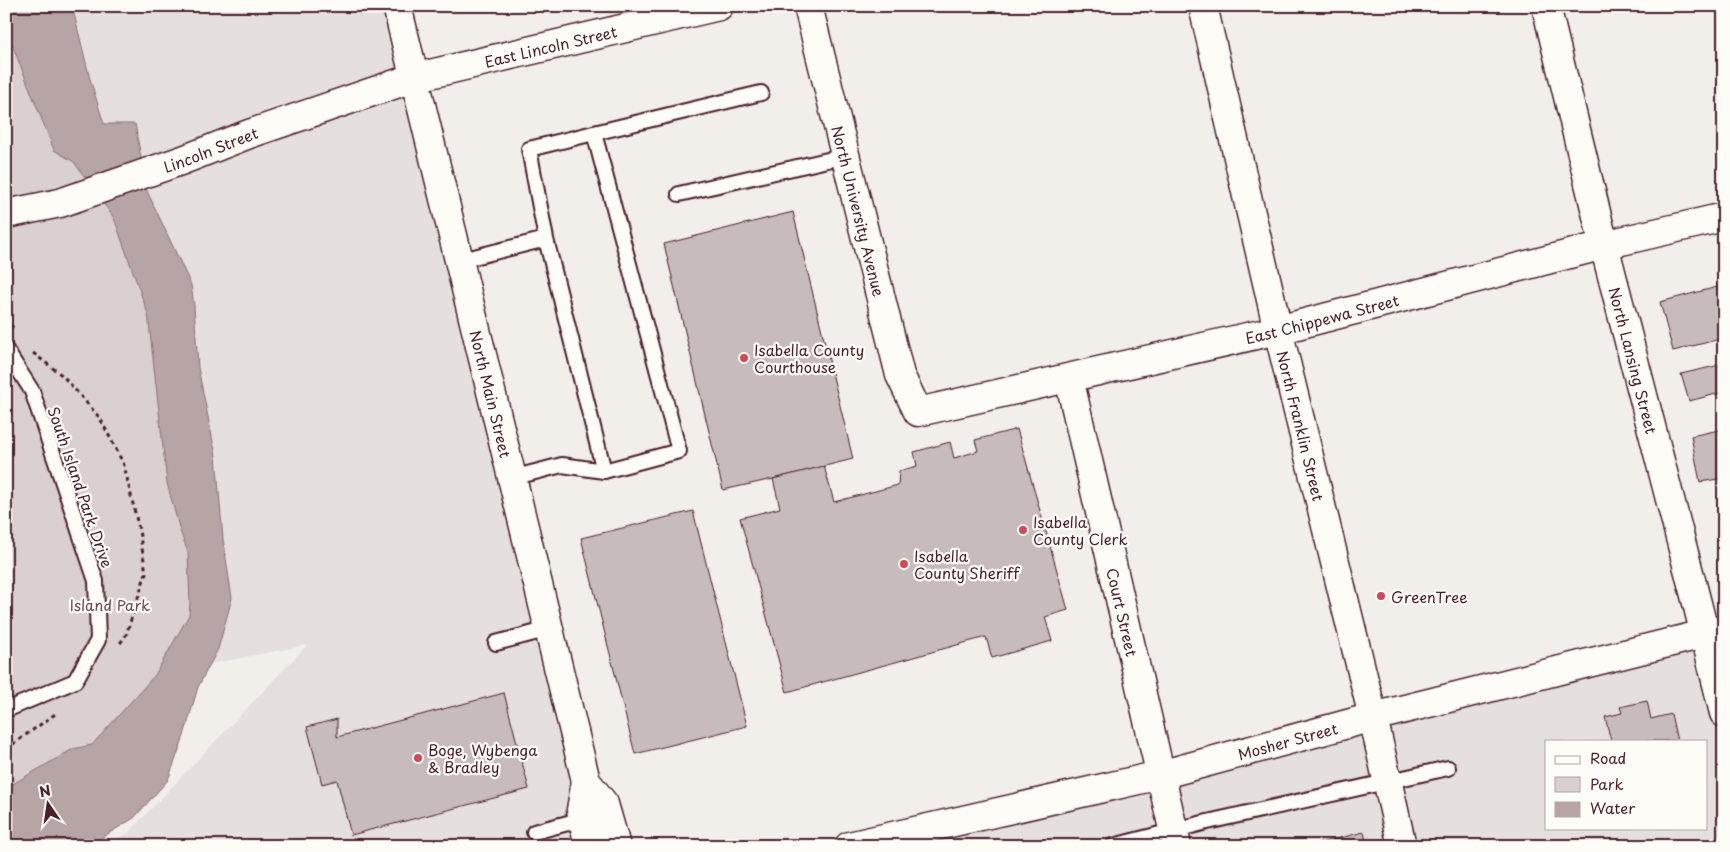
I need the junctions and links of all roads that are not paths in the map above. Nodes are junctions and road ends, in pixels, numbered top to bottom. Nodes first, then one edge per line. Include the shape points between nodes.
1 (397, 6) edge
2 (719, 6) edge
3 (808, 6) edge
4 (1203, 6) edge
5 (1546, 6) edge
6 (413, 78) junction
7 (761, 93) dead end
8 (594, 133) junction
9 (845, 156) junction
10 (679, 194) dead end
11 (6, 214) edge
12 (1724, 217) edge
13 (546, 239) junction
14 (1604, 245) junction
15 (458, 261) junction
16 (1278, 330) junction
17 (6, 350) edge
18 (1069, 378) junction
19 (918, 412) joint
20 (604, 471) junction
21 (512, 478) junction
22 (549, 629) junction
23 (1714, 631) edge
24 (496, 643) dead end
25 (6, 710) edge
26 (1724, 713) edge
27 (1373, 717) junction
28 (1448, 768) dead end
29 (1160, 775) junction
30 (586, 781) junction
31 (1388, 782) junction
32 (583, 819) junction
33 (534, 832) dead end
34 (1176, 838) edge
35 (589, 846) edge
36 (616, 846) edge
37 (849, 846) edge
38 (1113, 846) edge
39 (1402, 846) edge

1 - 6 street, North Main Street
2 - 6 street, East Lincoln Street
3 - 9 street, North University Avenue
4 - 16 street, North Franklin Street
5 - 14 street, North Lansing Street
6 - 11 street, Lincoln Street via 60,203
6 - 15 street, North Main Street
7 - 8 lane
8 - 13 lane via 529,149
8 - 20 lane via 679,451
9 - 10 lane
9 - 19 street, North University Avenue via 900,376
12 - 14 street, East Chippewa Street
13 - 15 lane
13 - 20 lane
14 - 16 street, East Chippewa Street
14 - 23 street, North Lansing Street
15 - 21 street, North Main Street
16 - 18 street, East Chippewa Street
16 - 27 street, North Franklin Street
17 - 25 lane, South Island Park Drive via 32,391 96,581 98,640 75,681
18 - 19 street, East Chippewa Street
18 - 29 street, Court Street
20 - 21 lane via 562,465
21 - 22 street, North Main Street
22 - 24 lane
22 - 30 street, North Main Street
23 - 26 street, North Lansing Street
23 - 27 street, Mosher Street
27 - 29 street, Mosher Street
27 - 31 street, North Franklin Street
28 - 31 lane
29 - 34 street, Court Street
29 - 37 street, Mosher Street
30 - 32 street, North Main Street via 581,810
30 - 36 street, North Main Street via 604,804
31 - 34 lane
31 - 39 street, North Franklin Street
32 - 33 lane
32 - 35 street, North Main Street
34 - 38 lane

